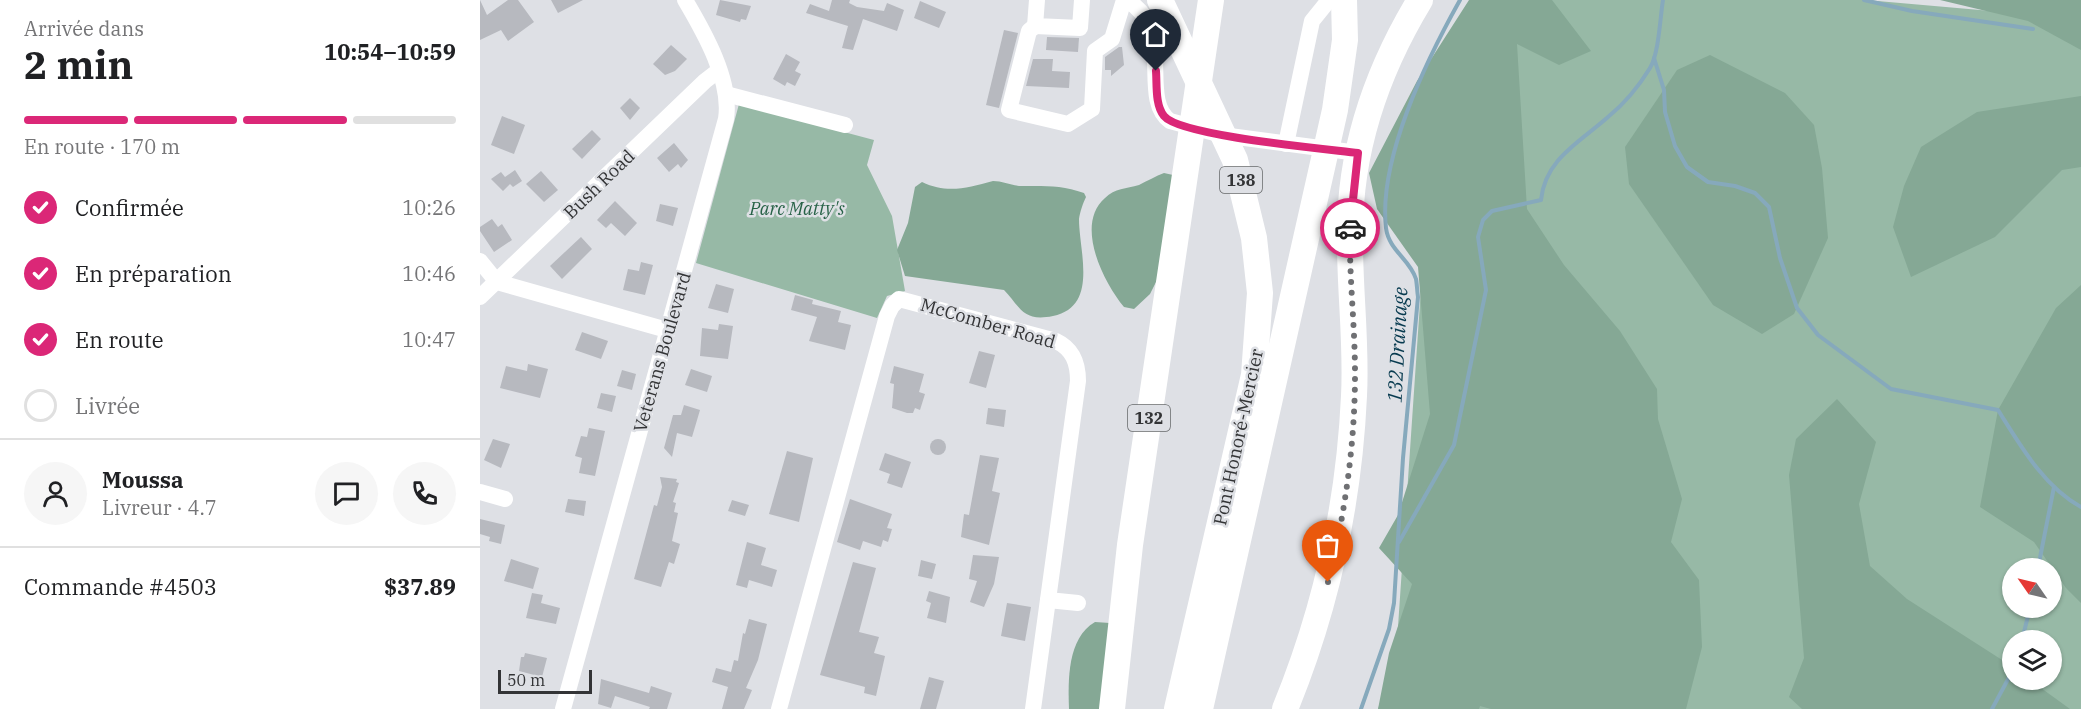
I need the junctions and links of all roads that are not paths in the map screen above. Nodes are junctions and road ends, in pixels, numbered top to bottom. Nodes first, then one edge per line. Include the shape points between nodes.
1 (685, 0) edge
2 (1037, 0) edge
3 (1082, 0) edge
4 (1125, 0) edge
5 (1160, 0) edge
6 (1211, 0) edge
7 (1329, 0) edge
8 (1344, 0) edge
9 (1420, 0) edge
10 (1035, 26) junction
11 (718, 71) junction
12 (726, 94) junction
13 (845, 125) dead end
14 (1191, 129) junction
15 (1287, 144) junction
16 (1358, 153) junction
17 (480, 261) edge
18 (497, 282) junction
19 (480, 297) edge
20 (667, 330) junction
21 (1265, 378) junction
22 (480, 492) edge
23 (505, 498) dead end
24 (1048, 600) junction
25 (1078, 603) dead end
26 (563, 709) edge
27 (779, 709) edge
28 (1034, 709) edge
29 (1112, 709) edge
30 (1177, 709) edge
31 (1200, 709) edge
32 (1285, 709) edge

1 - 11 street, Veterans Boulevard
2 - 10 street
3 - 10 street via 1080,28
4 - 10 street via 1112,39 1095,51 1092,109 1068,124 1009,110 1029,31
4 - 14 street via 1138,9 1151,31 1161,111 1170,121
5 - 21 highway, Pont Honoré-Mercier / 138 via 1228,142 1244,189 1254,238
6 - 14 highway, 132
7 - 15 street via 1312,21
8 - 21 highway, Pont Honoré-Mercier / 138 via 1344,40 1335,111
9 - 16 highway via 1382,71
11 - 12 street, Veterans Boulevard
11 - 18 street, Bush Road
12 - 13 street
12 - 20 street, Veterans Boulevard via 726,119
14 - 15 street
14 - 29 highway, 132 via 1125,580
15 - 16 street
16 - 32 highway via 1350,230 1355,373 1350,452 1330,573
17 - 18 street
18 - 19 street, Bush Road
18 - 20 street
20 - 26 street, Veterans Boulevard
21 - 30 highway, Pont Honoré-Mercier / 138
21 - 31 highway, Pont Honoré-Mercier / 138
22 - 23 street
24 - 25 street
24 - 27 street, McComber Road via 1078,381 1076,360 1056,341 899,299 887,316
24 - 28 street, McComber Road

